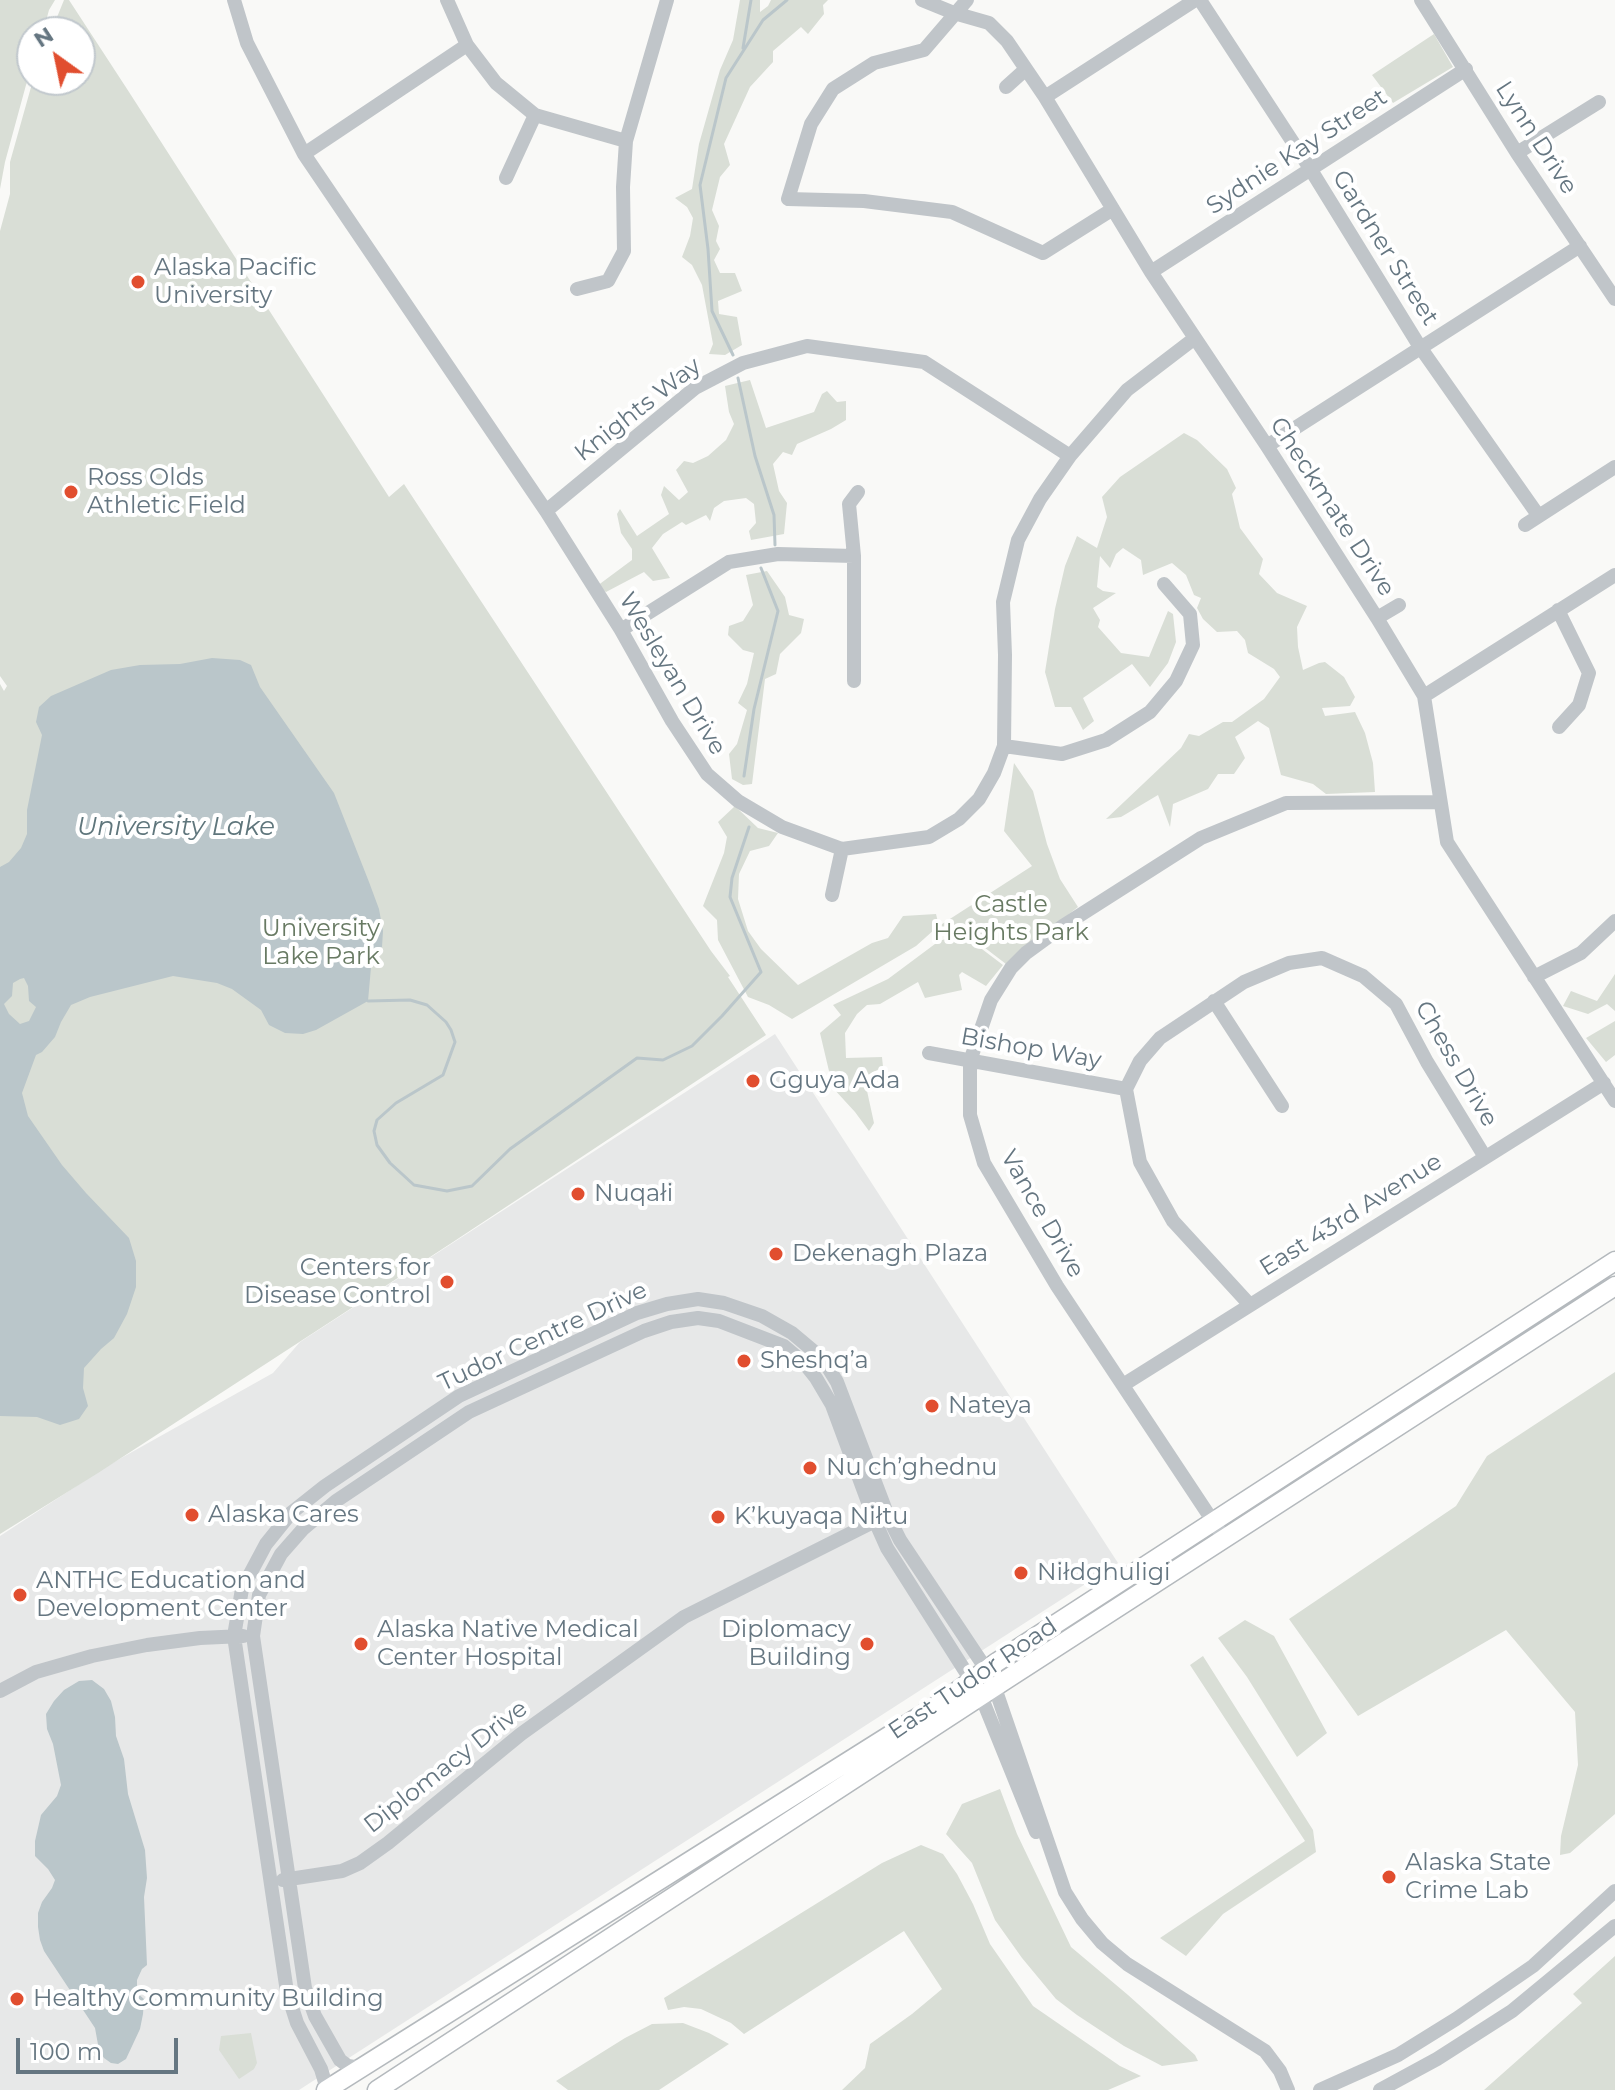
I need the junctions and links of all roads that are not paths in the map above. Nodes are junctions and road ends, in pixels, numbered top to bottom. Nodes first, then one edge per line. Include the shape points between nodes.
1 (234, 0) edge
2 (447, 0) edge
3 (667, 0) edge
4 (922, 0) edge
5 (967, 0) edge
6 (1198, 0) edge
7 (1421, 0) edge
8 (954, 13) junction
9 (467, 45) junction
10 (1026, 69) junction
11 (1466, 69) junction
12 (1006, 87) dead end
13 (1045, 97) junction
14 (1599, 102) dead end
15 (535, 115) junction
16 (626, 141) junction
17 (1517, 153) junction
18 (304, 154) junction
19 (1311, 170) junction
20 (506, 178) dead end
21 (1113, 209) junction
22 (1580, 246) junction
23 (1151, 272) junction
24 (577, 289) dead end
25 (1615, 299) edge
26 (1195, 338) junction
27 (1420, 347) junction
28 (1267, 446) junction
29 (1070, 456) junction
30 (1615, 467) edge
31 (858, 492) dead end
32 (546, 511) junction
33 (1538, 515) junction
34 (1525, 525) dead end
35 (854, 556) junction
36 (1615, 575) edge
37 (1164, 584) dead end
38 (1399, 605) dead end
39 (1558, 610) junction
40 (1377, 618) junction
41 (621, 630) junction
42 (854, 681) dead end
43 (1424, 696) junction
44 (1559, 727) dead end
45 (1004, 746) junction
46 (1440, 802) junction
47 (842, 849) junction
48 (832, 895) dead end
49 (1615, 921) edge
50 (1534, 977) junction
51 (1214, 1001) junction
52 (929, 1053) dead end
53 (970, 1061) junction
54 (1604, 1083) junction
55 (1126, 1089) junction
56 (1615, 1101) edge
57 (1282, 1106) dead end
58 (1485, 1157) junction
59 (1615, 1261) edge
60 (1615, 1286) edge
61 (1250, 1305) junction
62 (1123, 1385) junction
63 (882, 1518) junction
64 (1213, 1522) junction
65 (1224, 1538) junction
66 (234, 1636) junction
67 (253, 1636) junction
68 (983, 1683) junction
69 (0, 1691) edge
70 (289, 1879) junction
71 (270, 1882) junction
72 (1615, 1891) edge
73 (1615, 1926) edge
74 (1516, 1977) junction
75 (1437, 2059) junction
76 (361, 2068) junction
77 (326, 2089) edge
78 (377, 2090) edge
79 (1288, 2090) edge
80 (1320, 2090) edge
81 (1380, 2090) edge

1 - 18 street, Wesleyan Drive via 247,43
2 - 9 street
3 - 16 street
4 - 8 street, Checkmate Drive
5 - 8 street
6 - 13 street
6 - 19 street, Gardner Street
7 - 11 street, Lynn Drive
8 - 10 street, Checkmate Drive via 989,23
8 - 21 street via 924,50 874,63 833,89 811,124 788,199 864,201 952,212 1043,253
9 - 15 street via 496,83
9 - 18 street
10 - 12 street
10 - 13 street, Checkmate Drive
11 - 17 street, Lynn Drive
11 - 19 street, Sydnie Kay Street
13 - 21 street, Checkmate Drive
14 - 17 street
15 - 16 street
15 - 20 street
16 - 24 street via 624,251 608,281
17 - 22 street, Lynn Drive
18 - 32 street, Wesleyan Drive
19 - 23 street, Sydnie Kay Street
19 - 27 street, Gardner Street
21 - 23 street, Checkmate Drive
22 - 25 street, Lynn Drive
22 - 27 street
23 - 26 street, Checkmate Drive
26 - 28 street, Checkmate Drive
26 - 29 street, Wesleyan Drive via 1127,390
27 - 28 street
27 - 33 street, Gardner Street
28 - 40 street, Checkmate Drive
29 - 32 street, Knights Way via 924,362 807,346 743,363 695,388
29 - 45 street, Wesleyan Drive via 1018,540 1003,602
30 - 33 street
31 - 35 street via 849,504
32 - 41 street, Wesleyan Drive
33 - 34 street
35 - 41 street via 778,554 729,562
35 - 42 street
36 - 39 street
37 - 45 street via 1190,614 1193,645 1176,681 1150,712 1106,740 1062,754
38 - 40 street
39 - 43 street
39 - 44 street via 1589,673 1579,705
40 - 43 street, Checkmate Drive
41 - 47 street, Wesleyan Drive via 707,774 738,801 782,827
43 - 46 street, Checkmate Drive
45 - 47 street, Wesleyan Drive via 979,799 959,819 929,837
46 - 50 street, Checkmate Drive via 1447,842
46 - 53 street, Vance Drive via 1286,803 1201,838 1026,953 991,1000
47 - 48 street
49 - 50 street via 1581,953
50 - 54 street, Checkmate Drive
51 - 55 street, Chess Drive via 1160,1038
51 - 57 street
51 - 58 street, Chess Drive via 1289,963 1322,958 1363,976 1396,1004
52 - 53 street, Bishop Way
53 - 55 street, Bishop Way
53 - 62 street, Vance Drive via 970,1115 984,1163
54 - 56 street, Checkmate Drive
54 - 58 street, East 43rd Avenue
55 - 61 street via 1140,1162 1173,1221
58 - 61 street, East 43rd Avenue
59 - 64 main road, East Tudor Road
60 - 65 main road, East Tudor Road
61 - 62 street, East 43rd Avenue
62 - 64 street, Vance Drive
63 - 66 street, Tudor Centre Drive via 837,1382 817,1354 762,1316 698,1299 667,1304 459,1396 325,1486 291,1513 252,1566
63 - 67 street, Tudor Centre Drive via 832,1405 804,1363 784,1346 719,1321 671,1322 469,1412 336,1501 303,1529 275,1564 259,1595
63 - 68 street, Tudor Centre Drive via 887,1548
63 - 70 street, Diplomacy Drive via 684,1617 532,1726 360,1863
64 - 65 street, Vance Drive
64 - 68 main road, East Tudor Road
65 - 68 main road, East Tudor Road
66 - 67 street
66 - 69 street via 92,1656 36,1672
66 - 71 street, Tudor Centre Drive
67 - 70 street, Tudor Centre Drive
68 - 76 main road, East Tudor Road via 941,1703
68 - 78 main road, East Tudor Road
68 - 79 street, Tudor Centre Drive via 1045,1855 1082,1919 1127,1964 1265,2051
70 - 71 street, Diplomacy Drive
70 - 76 street, Tudor Centre Drive via 305,1988 315,2016 340,2060
71 - 77 street, Tudor Centre Drive via 287,1992
72 - 74 street
73 - 75 street via 1512,2011
74 - 75 street via 1513,1998
74 - 80 street via 1398,2055
75 - 81 street
76 - 77 main road, East Tudor Road

